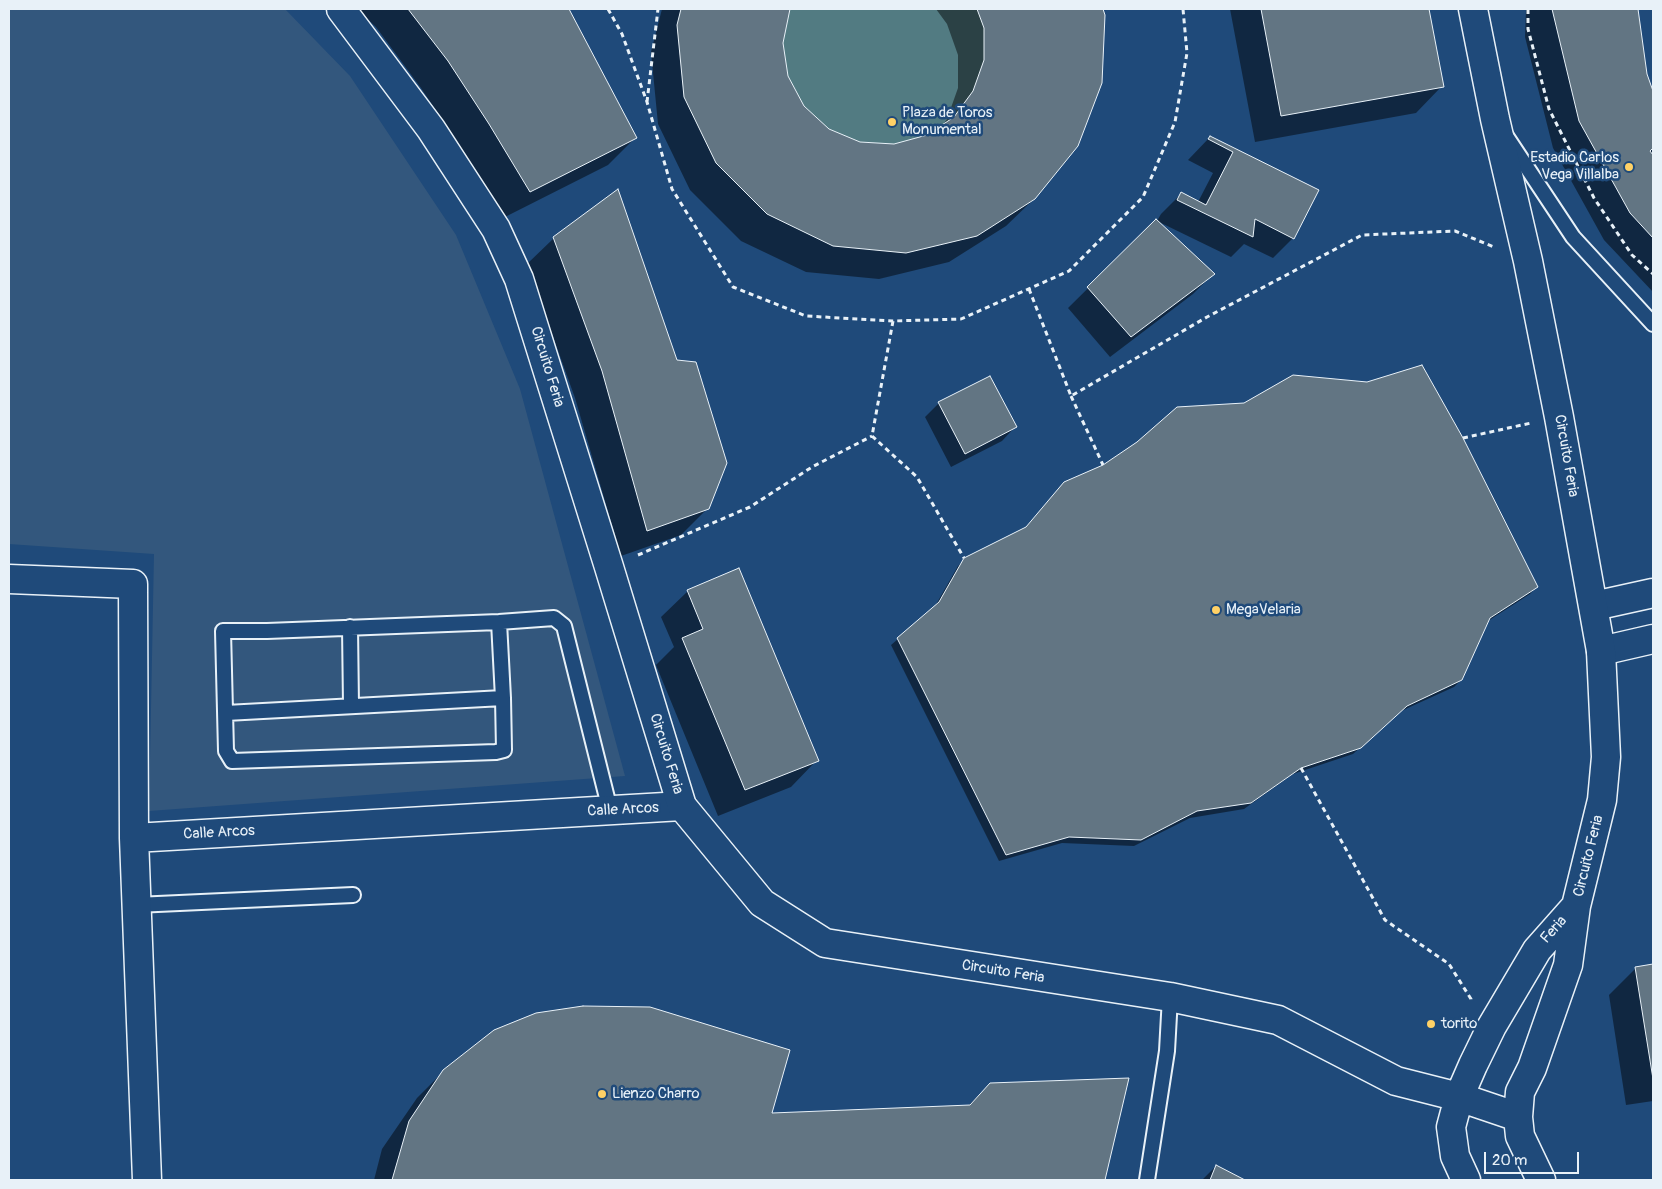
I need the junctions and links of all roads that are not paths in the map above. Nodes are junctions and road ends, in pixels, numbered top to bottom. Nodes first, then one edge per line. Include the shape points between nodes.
1 (341, 9) edge
2 (1473, 9) edge
3 (1495, 119) junction
4 (1653, 324) edge
5 (9, 579) edge
6 (1653, 593) edge
7 (1594, 606) junction
8 (499, 622) junction
9 (350, 627) junction
10 (1653, 639) edge
11 (1601, 651) junction
12 (503, 698) junction
13 (351, 706) junction
14 (226, 712) junction
15 (682, 806) junction
16 (610, 810) junction
17 (134, 838) junction
18 (353, 895) dead end
19 (136, 905) junction
20 (1576, 906) junction
21 (1170, 997) junction
22 (1459, 1097) junction
23 (1518, 1117) junction
24 (147, 1180) edge
25 (1147, 1180) edge
26 (1466, 1180) edge
27 (1541, 1180) edge

1 - 15 street, Circuito Feria via 432,129 496,229 519,279
2 - 3 street, Circuito Feria
3 - 4 lane via 1573,237
3 - 7 street, Circuito Feria via 1528,261
5 - 17 street via 134,584
6 - 7 street
7 - 11 street, Circuito Feria
8 - 9 lane
8 - 12 lane
8 - 16 lane via 554,618 564,626
9 - 13 lane
9 - 14 lane via 223,631
10 - 11 street
11 - 20 street, Circuito Feria via 1606,756 1602,800
12 - 13 lane
12 - 14 lane via 504,750 496,752 232,760 226,752
13 - 14 lane
15 - 16 street, Calle Arcos
15 - 21 street, Circuito Feria via 762,903 825,943
16 - 17 street, Calle Arcos
17 - 19 street
18 - 19 lane
19 - 24 street
20 - 22 street, Feria via 1537,950 1492,1026
20 - 23 street, Feria via 1568,965 1532,1068 1520,1092
21 - 22 street, Circuito Feria via 1278,1020 1396,1080
21 - 25 lane via 1167,1051
22 - 23 street, Circuito Feria
22 - 26 street, Feria via 1451,1127 1455,1156
23 - 27 street, Feria via 1520,1136

